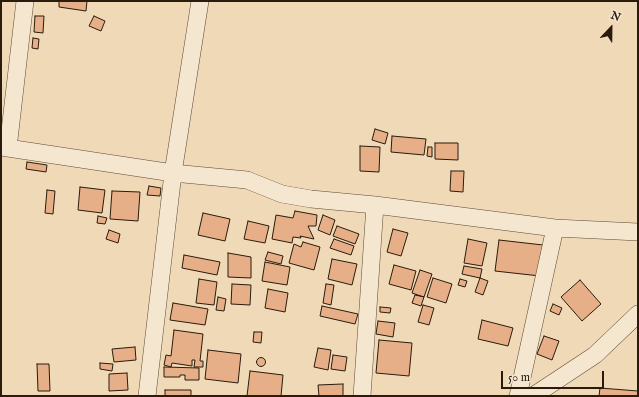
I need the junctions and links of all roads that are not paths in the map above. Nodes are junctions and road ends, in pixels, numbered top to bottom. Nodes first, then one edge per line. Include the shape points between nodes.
1 (25, 1) edge
2 (200, 1) edge
3 (4, 148) edge
4 (173, 173) junction
5 (375, 205) junction
6 (556, 228) junction
7 (638, 232) edge
8 (638, 314) edge
9 (146, 396) edge
10 (362, 396) edge
11 (518, 396) edge
12 (533, 396) edge

1 - 3 street
2 - 4 street
3 - 4 street
4 - 5 street via 247,180 282,194
4 - 9 street
5 - 6 street
5 - 10 street
6 - 7 street
6 - 11 street
8 - 12 street via 595,355

